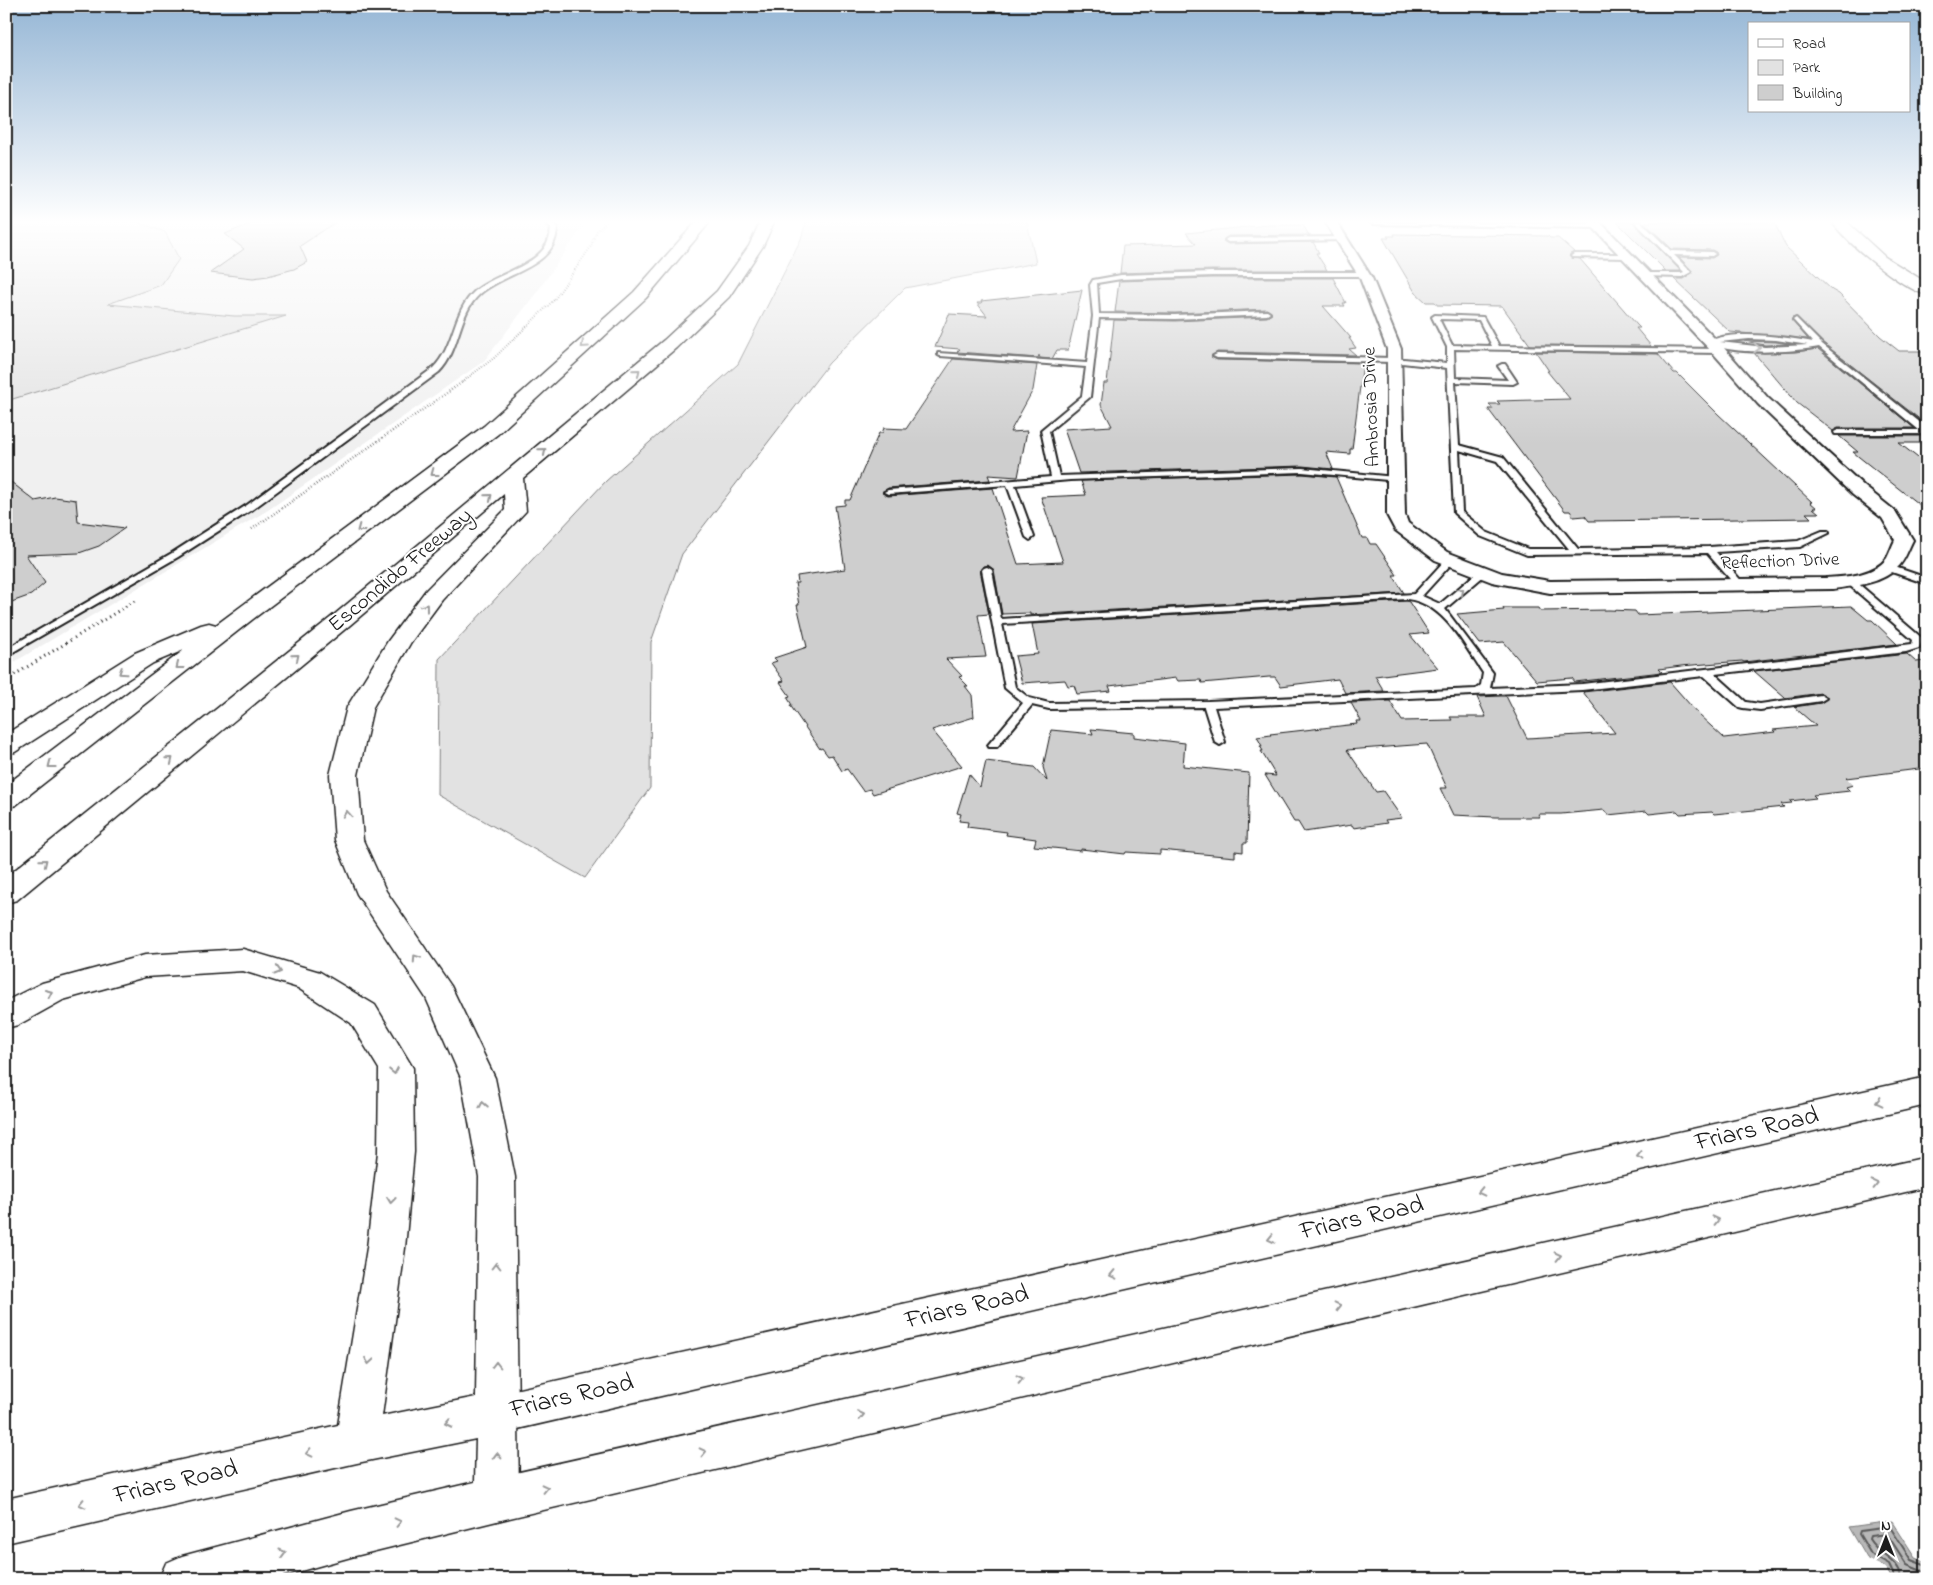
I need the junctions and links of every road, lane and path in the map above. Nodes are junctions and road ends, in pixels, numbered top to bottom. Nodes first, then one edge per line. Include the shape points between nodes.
1 (474, 296) edge
2 (638, 296) edge
3 (721, 296) edge
4 (1094, 296) edge
5 (1373, 296) edge
6 (1664, 296) edge
7 (1267, 313) dead end
8 (1096, 316) junction
9 (1796, 320) dead end
10 (1820, 345) junction
11 (1450, 346) junction
12 (1714, 347) junction
13 (1497, 348) junction
14 (940, 354) dead end
15 (1217, 356) dead end
16 (1393, 360) junction
17 (1090, 365) junction
18 (1452, 366) junction
19 (1502, 366) dead end
20 (1452, 380) junction
21 (1838, 432) dead end
22 (1927, 432) edge
23 (1455, 446) junction
24 (513, 477) junction
25 (1055, 479) junction
26 (1395, 479) junction
27 (1010, 482) junction
28 (888, 492) dead end
29 (1396, 515) joint
30 (1825, 533) dead end
31 (1030, 537) dead end
32 (1709, 550) junction
33 (1575, 551) junction
34 (1450, 560) junction
35 (1886, 567) junction
36 (987, 570) dead end
37 (1483, 572) junction
38 (1927, 581) edge
39 (1851, 582) junction
40 (1740, 585) junction
41 (1416, 597) junction
42 (1440, 609) junction
43 (245, 614) junction
44 (996, 622) junction
45 (6, 652) edge
46 (1706, 672) junction
47 (1478, 692) junction
48 (1821, 698) dead end
49 (1030, 701) junction
50 (1208, 704) junction
51 (1220, 742) dead end
52 (993, 745) dead end
53 (6, 746) edge
54 (6, 799) edge
55 (6, 893) edge
56 (6, 1016) edge
57 (1927, 1091) edge
58 (1927, 1172) edge
59 (496, 1414) junction
60 (356, 1442) junction
61 (497, 1499) junction
62 (6, 1521) edge
63 (222, 1572) edge
64 (182, 1579) edge

1 - 45 lane via 468,303 446,359 436,370 242,512 176,555
2 -> 43 main road via 491,430
24 -> 3 main road, Escondido Freeway via 670,344
4 - 8 lane
5 - 16 street, Ambrosia Drive via 1394,349
6 - 12 street, Reflection Drive
7 - 8 lane
8 - 17 lane
9 - 10 lane
10 - 12 lane via 1801,349
10 - 22 lane
11 - 13 lane
11 - 13 lane via 1435,317 1481,318
11 - 18 lane
12 - 13 lane
12 - 35 street, Reflection Drive via 1763,401 1889,515 1904,540
14 - 17 lane
15 - 16 lane
16 - 18 lane
16 - 26 street, Ambrosia Drive
17 - 25 lane via 1086,397 1045,430
18 - 20 lane
19 - 20 lane via 1513,382
20 - 23 lane
21 - 22 lane
23 - 33 lane via 1500,458
23 - 33 lane via 1458,513 1483,534 1527,552
55 -> 24 main road, Escondido Freeway
59 -> 24 main road via 496,1177 478,1078 440,994 372,894 349,840 344,775 360,707 400,641 434,595 516,511
25 - 26 lane via 1302,470
25 - 27 lane
26 - 29 street, Ambrosia Drive
27 - 28 lane
27 - 31 lane
29 - 34 street, Reflection Drive via 1401,526
30 - 32 lane via 1800,544
32 - 33 lane
32 - 40 lane
34 - 37 street, Reflection Drive
34 - 41 lane
35 - 38 lane
35 - 39 street, Reflection Drive
36 - 44 lane
37 - 40 street, Reflection Drive via 1498,578 1550,587
42 -> 37 lane
39 - 40 street, Reflection Drive
39 - 46 lane via 1918,639 1916,646
41 - 42 lane
41 - 44 lane
42 - 47 lane via 1488,673 1486,686
43 -> 53 main road via 144,658
43 -> 54 main road
44 - 49 lane via 1010,688
46 - 47 lane via 1582,687
46 - 48 lane via 1743,705 1760,707
47 - 50 lane
49 - 50 lane via 1048,706
49 - 52 lane
50 - 51 lane
56 -> 60 main road via 53,991 146,966 243,960 309,980 363,1014 396,1068 396,1152 386,1248
57 -> 59 main road, Friars Road
61 -> 58 main road
59 -> 60 main road, Friars Road
61 -> 59 main road
60 -> 62 main road, Friars Road
63 -> 61 main road via 351,1534
63 - 64 main road

